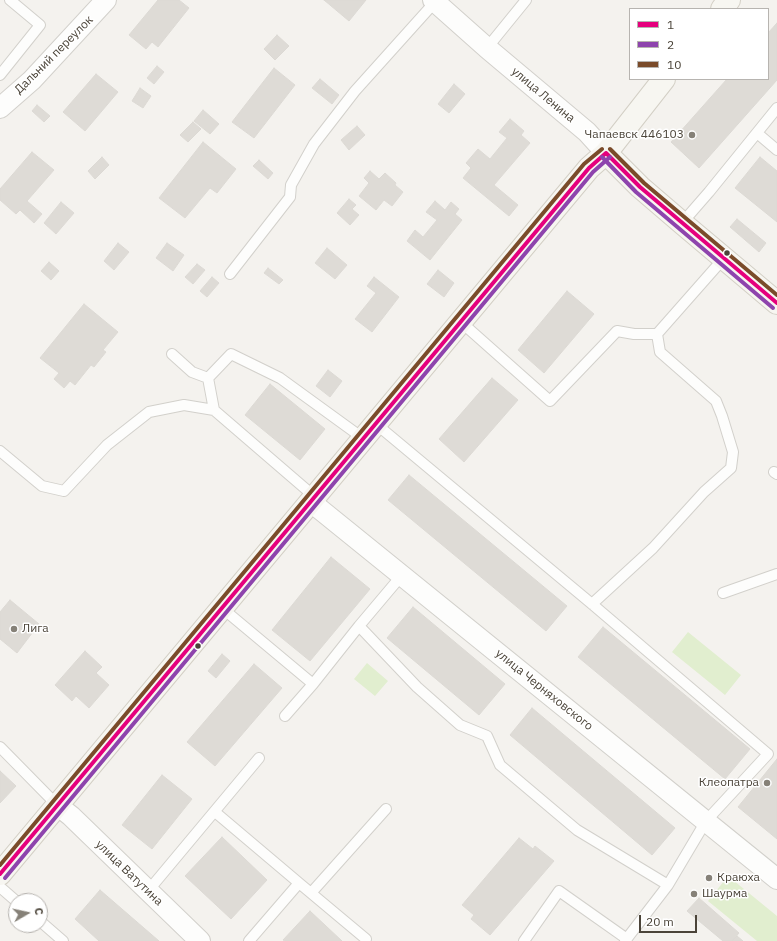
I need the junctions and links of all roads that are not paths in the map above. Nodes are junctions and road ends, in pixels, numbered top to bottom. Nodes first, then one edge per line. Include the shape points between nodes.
1 (10, 0) edge
2 (106, 0) edge
3 (526, 0) edge
4 (729, 0) edge
5 (434, 1) edge
6 (723, 8) edge
7 (487, 48) junction
8 (0, 75) edge
9 (663, 80) edge
10 (0, 108) edge
11 (777, 108) edge
12 (757, 133) junction
13 (777, 150) edge
14 (606, 153) junction
15 (682, 223) junction
16 (724, 258) junction
17 (230, 274) dead end
18 (777, 303) edge
19 (461, 322) junction
20 (657, 334) junction
21 (172, 354) dead end
22 (208, 378) junction
23 (214, 410) junction
24 (370, 432) junction
25 (0, 452) edge
26 (313, 499) junction
27 (777, 574) edge
28 (402, 575) junction
29 (723, 593) dead end
30 (592, 604) junction
31 (222, 608) junction
32 (359, 626) junction
33 (313, 684) junction
34 (285, 716) dead end
35 (0, 748) edge
36 (259, 758) dead end
37 (57, 805) junction
38 (386, 809) dead end
39 (215, 812) junction
40 (706, 821) junction
41 (0, 874) edge
42 (777, 878) edge
43 (299, 883) junction
44 (668, 885) junction
45 (0, 887) edge
46 (148, 891) junction
47 (311, 893) junction
48 (8, 894) edge
49 (48, 928) edge
50 (366, 939) dead end
51 (626, 940) edge
52 (63, 941) edge
53 (200, 941) edge
54 (249, 941) edge
55 (524, 941) edge

1 - 8 lane via 40,25
2 - 10 street, Дальний переулок via 32,80
3 - 7 lane
4 - 6 main road
5 - 7 street, улица Ленина
5 - 17 lane via 355,91 319,138 290,185 290,197
7 - 14 street, улица Ленина via 587,132
9 - 14 main road
11 - 12 lane
12 - 13 lane
12 - 15 lane
14 - 15 main road, улица Ленина
14 - 19 main road via 590,168
15 - 16 main road, улица Ленина
16 - 18 main road, улица Ленина
16 - 20 lane
19 - 20 lane via 550,401 617,331
19 - 24 main road
20 - 30 lane via 660,352 716,401 733,452 731,468 704,492 653,548
21 - 22 lane via 192,372
22 - 23 lane
22 - 24 lane via 231,354 280,378
23 - 25 lane via 184,405 149,412 107,446 64,491 42,486
23 - 26 lane
24 - 26 main road
24 - 30 lane
26 - 28 street, улица Черняховского
26 - 31 main road
27 - 29 lane
28 - 32 lane
28 - 40 street, улица Черняховского
30 - 40 lane via 768,754
31 - 33 lane
31 - 37 main road
32 - 33 lane
32 - 44 lane via 417,687 460,725 487,736 500,765 577,830
33 - 34 lane
35 - 37 lane
36 - 39 lane
37 - 41 main road
37 - 46 street, улица Ватутина
38 - 47 lane
39 - 43 lane
39 - 46 lane
40 - 42 street, улица Черняховского
40 - 44 lane
43 - 47 lane
43 - 54 lane
44 - 51 lane
45 - 48 lane
46 - 53 street, улица Ватутина
47 - 50 lane
49 - 52 lane
51 - 55 lane via 559,891

